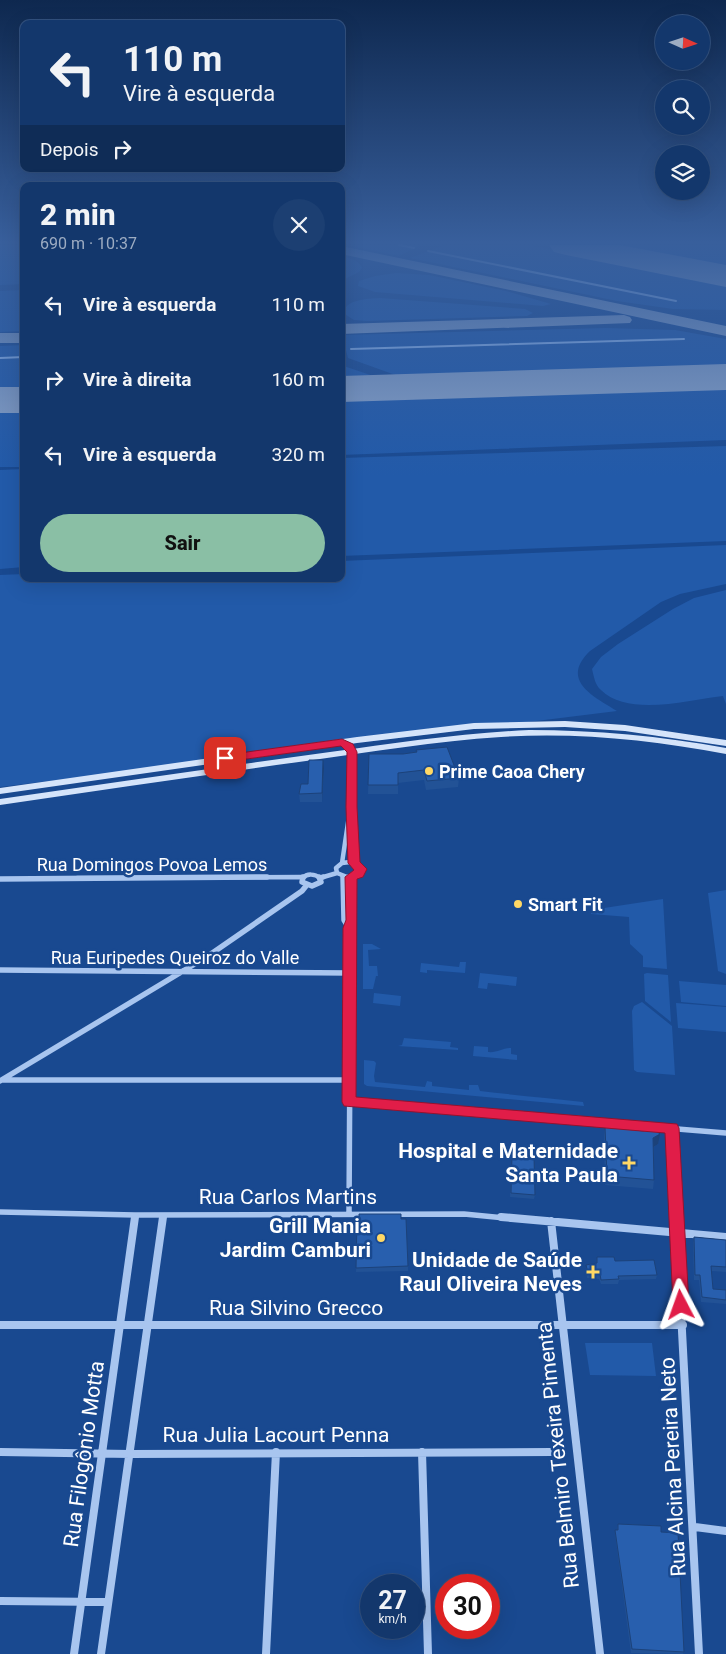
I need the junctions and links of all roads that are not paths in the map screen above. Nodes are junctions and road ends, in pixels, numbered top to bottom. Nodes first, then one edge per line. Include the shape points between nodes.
1 (342, 742) junction
2 (726, 744) edge
3 (726, 751) edge
4 (352, 752) junction
5 (0, 790) edge
6 (0, 802) edge
7 (351, 807) junction
8 (342, 863) junction
9 (354, 863) junction
10 (337, 873) junction
11 (343, 877) junction
12 (351, 877) junction
13 (304, 878) junction
14 (320, 878) junction
15 (0, 879) edge
16 (306, 886) junction
17 (349, 928) junction
18 (0, 970) edge
19 (182, 972) junction
20 (349, 973) junction
21 (1, 1080) edge
22 (349, 1080) junction
23 (349, 1102) junction
24 (672, 1128) junction
25 (726, 1133) edge
26 (0, 1212) edge
27 (349, 1214) junction
28 (135, 1215) junction
29 (163, 1215) junction
30 (551, 1221) junction
31 (676, 1232) junction
32 (726, 1237) edge
33 (0, 1325) edge
34 (682, 1325) junction
35 (119, 1326) junction
36 (146, 1326) junction
37 (561, 1326) junction
38 (0, 1452) edge
39 (276, 1452) junction
40 (422, 1452) junction
41 (552, 1452) dead end
42 (102, 1454) junction
43 (130, 1454) junction
44 (694, 1527) junction
45 (726, 1531) edge
46 (0, 1601) edge
47 (82, 1602) junction
48 (107, 1602) junction
49 (74, 1654) edge
50 (101, 1654) edge
51 (266, 1654) edge
52 (428, 1654) edge
53 (600, 1654) edge
54 (699, 1654) edge

1 - 2 main road via 474,726 564,724 625,728
1 - 4 street
1 - 5 main road
3 - 4 main road via 634,737 542,734 474,737
4 - 6 main road
4 - 7 street
7 - 8 street
7 - 9 street
8 - 9 street
8 - 10 street via 336,868
9 - 12 street via 360,866 360,872
10 - 11 street
10 - 14 street
11 - 12 street
11 - 17 street via 344,920
12 - 17 street via 352,920
13 - 14 street, Rua Domingos Povoa Lemos via 309,875
13 - 15 street, Rua Domingos Povoa Lemos
13 - 16 street via 302,882
14 - 16 street via 318,885
16 - 19 street
17 - 20 street
18 - 19 street, Rua Euripedes Queiroz do Valle
19 - 20 street, Rua Euripedes Queiroz do Valle
19 - 21 street
20 - 22 street
21 - 22 street
22 - 23 street
23 - 24 street
23 - 27 street
24 - 25 street
24 - 31 street, Rua Alcina Pereira Neto
26 - 28 street, Rua Carlos Martins
27 - 29 street, Rua Carlos Martins
27 - 30 street, Rua Carlos Martins via 464,1214
28 - 29 street, Rua Carlos Martins
28 - 35 street, Rua Filogônio Motta
29 - 36 street
30 - 31 street, Rua Carlos Martins
30 - 37 street, Rua Belmiro Texeira Pimenta
31 - 32 street, Rua Carlos Martins
31 - 34 street, Rua Alcina Pereira Neto
33 - 35 street, Rua Silvino Grecco
34 - 37 street, Rua Silvino Grecco
34 - 44 street, Rua Alcina Pereira Neto
35 - 36 street, Rua Silvino Grecco
35 - 42 street, Rua Filogônio Motta
36 - 37 street, Rua Silvino Grecco
36 - 43 street
37 - 53 street, Rua Belmiro Texeira Pimenta
38 - 42 street, Rua Julia Lacourt Penna
39 - 40 street, Rua Julia Lacourt Penna
39 - 43 street, Rua Julia Lacourt Penna
39 - 51 street
40 - 41 street, Rua Julia Lacourt Penna
40 - 52 street
42 - 43 street, Rua Julia Lacourt Penna
42 - 47 street, Rua Filogônio Motta
43 - 48 street
44 - 45 street
44 - 54 street, Rua Alcina Pereira Neto
46 - 47 street
47 - 48 street
47 - 49 street, Rua Filogônio Motta
48 - 50 street

